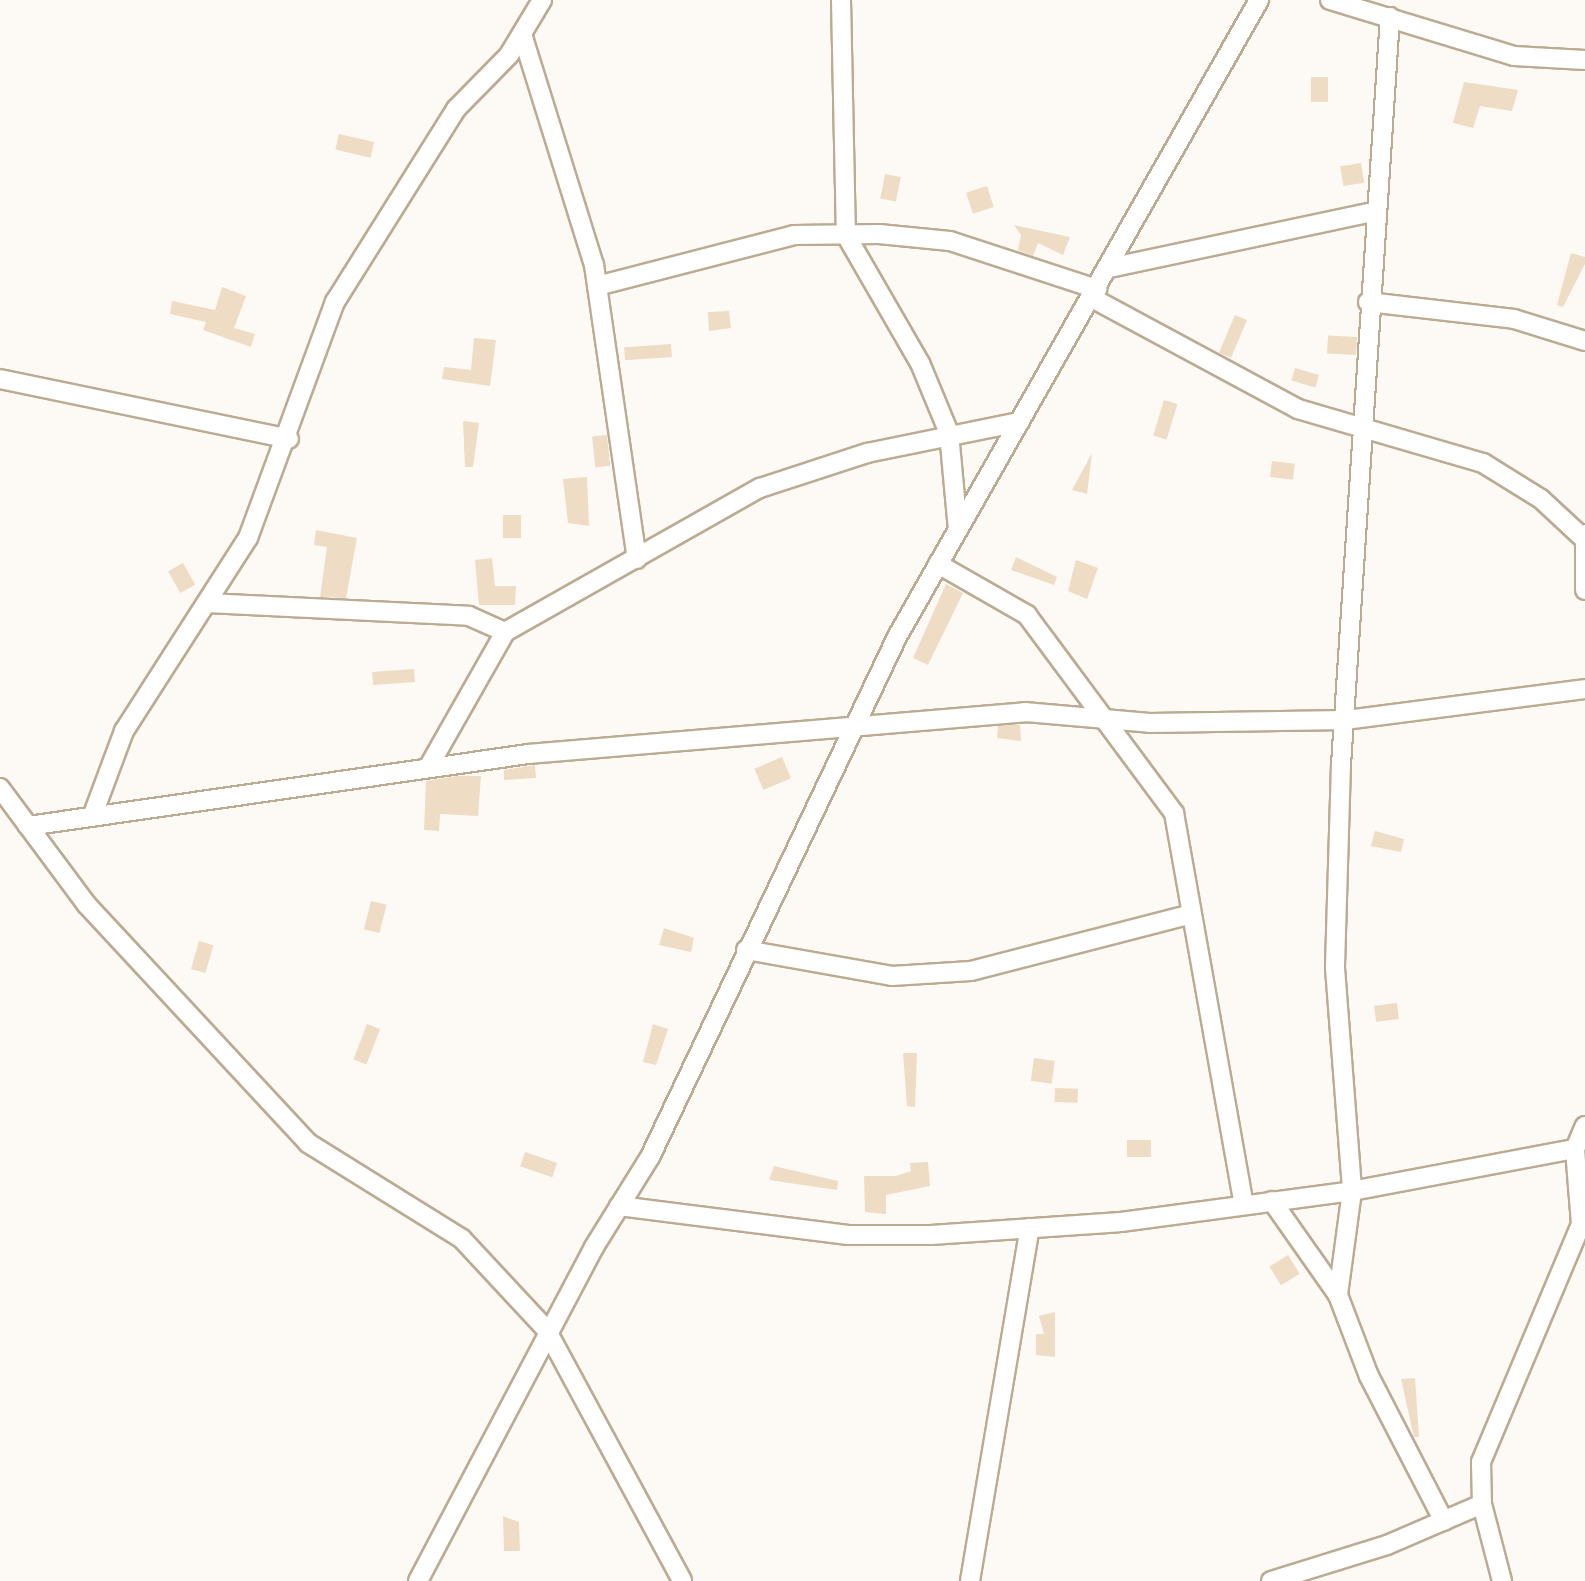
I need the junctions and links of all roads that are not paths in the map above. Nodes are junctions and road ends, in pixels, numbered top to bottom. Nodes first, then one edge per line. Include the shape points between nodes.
1 (542, 0) edge
2 (841, 0) edge
3 (1259, 0) edge
4 (1330, 0) edge
5 (1390, 17) junction
6 (522, 34) junction
7 (1585, 60) edge
8 (1372, 212) junction
9 (846, 235) junction
10 (1109, 268) junction
11 (597, 286) junction
12 (1094, 293) junction
13 (1368, 302) junction
14 (1585, 341) edge
15 (0, 379) edge
16 (1020, 422) junction
17 (1359, 426) junction
18 (949, 433) junction
19 (289, 439) junction
20 (958, 530) junction
21 (1584, 537) edge
22 (637, 559) junction
23 (938, 564) junction
24 (1585, 590) edge
25 (207, 603) junction
26 (505, 632) junction
27 (1585, 689) edge
28 (1100, 719) junction
29 (1346, 720) junction
30 (852, 730) junction
31 (429, 766) junction
32 (0, 788) edge
33 (92, 817) junction
34 (28, 826) junction
35 (1191, 914) junction
36 (746, 950) junction
37 (1585, 1126) edge
38 (1575, 1149) junction
39 (1352, 1191) junction
40 (1272, 1201) junction
41 (1244, 1205) junction
42 (619, 1206) junction
43 (1030, 1228) junction
44 (1338, 1295) junction
45 (550, 1338) junction
46 (1482, 1504) junction
47 (1444, 1521) junction
48 (418, 1581) edge
49 (682, 1581) edge
50 (970, 1581) edge
51 (1271, 1581) edge
52 (1502, 1581) edge

1 - 6 street
2 - 9 street
3 - 10 street
4 - 5 street
5 - 7 street via 1514,56
5 - 8 street
6 - 11 street
6 - 19 street via 456,109 335,302
8 - 10 street
8 - 13 street
9 - 11 street via 794,235 713,251
9 - 12 street via 950,241
9 - 18 street via 920,363
10 - 12 street
11 - 22 street
12 - 16 street
12 - 17 street via 1298,409
13 - 14 street via 1514,319
13 - 17 street
15 - 19 street
16 - 18 street
16 - 20 street
17 - 21 street via 1483,463 1541,499
17 - 29 street
18 - 20 street
18 - 22 street via 760,488
19 - 25 street via 248,538
20 - 23 street
21 - 24 street
22 - 26 street
23 - 28 street via 1027,615
23 - 30 street
25 - 26 street via 469,616
25 - 33 street via 124,731
26 - 31 street
27 - 29 street
28 - 29 street
28 - 30 street via 1025,712
28 - 35 street via 1174,813
29 - 39 street via 1335,968
30 - 31 street
30 - 36 street
31 - 33 street
32 - 34 street
33 - 34 street
34 - 45 street via 87,905 308,1143 462,1239
35 - 36 street via 971,971 892,976
35 - 41 street
36 - 42 street
37 - 38 street
38 - 39 street
38 - 46 street via 1581,1224 1493,1424 1481,1462
39 - 40 street
39 - 44 street
40 - 41 street
40 - 44 street
41 - 43 street
42 - 43 street via 848,1235
42 - 45 street
43 - 50 street
44 - 47 street via 1369,1376
45 - 48 street
45 - 49 street
46 - 47 street
46 - 52 street
47 - 51 street

